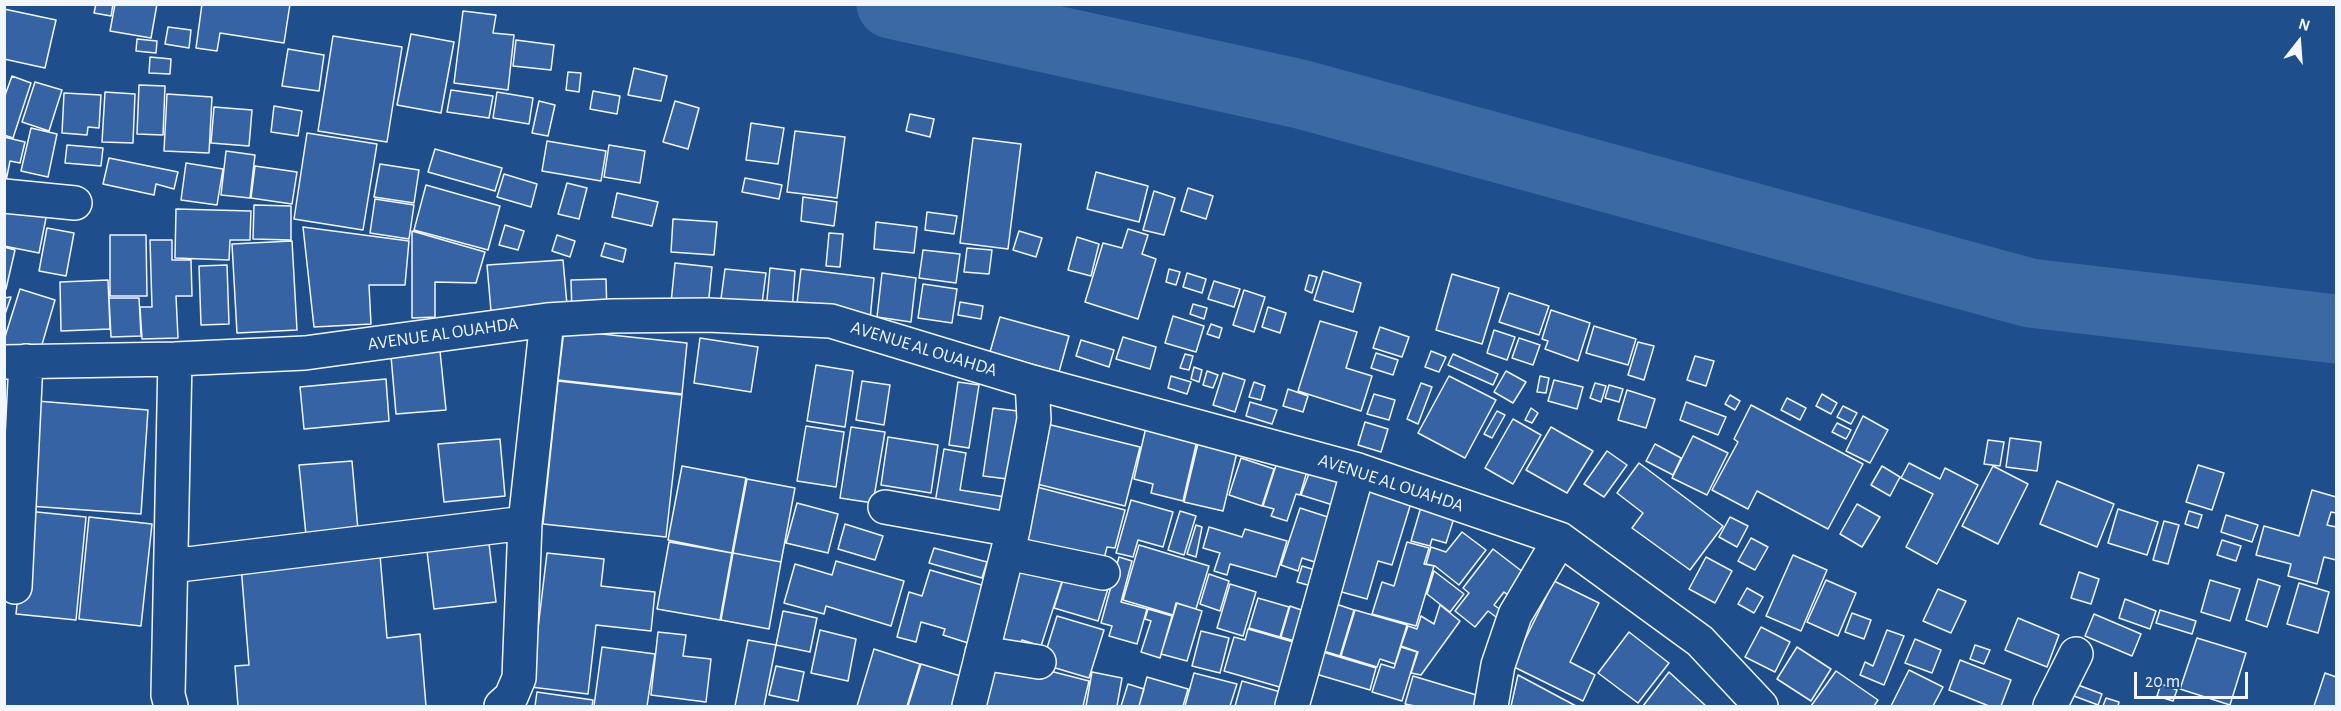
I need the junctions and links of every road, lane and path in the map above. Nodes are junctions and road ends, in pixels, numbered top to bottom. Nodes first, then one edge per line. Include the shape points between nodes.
1 (4, 196) edge
2 (75, 203) dead end
3 (547, 320) junction
4 (175, 358) junction
5 (15, 361) edge
6 (1032, 382) junction
7 (1358, 470) junction
8 (885, 507) dead end
9 (525, 523) junction
10 (1560, 539) junction
11 (1011, 542) junction
12 (171, 567) junction
13 (1103, 573) dead end
14 (15, 587) dead end
15 (982, 653) junction
16 (2076, 654) dead end
17 (1039, 662) dead end
18 (171, 706) edge
19 (501, 706) edge
20 (969, 706) edge
21 (1292, 706) edge
22 (1491, 706) edge
23 (1761, 706) edge
24 (2050, 706) edge

1 - 2 street
3 - 4 street, AVENUE AL OUAHDA via 305,353
3 - 6 street, AVENUE AL OUAHDA via 708,315 831,321
3 - 9 street
4 - 5 street, AVENUE AL OUAHDA
4 - 12 street
5 - 14 street
6 - 7 street, AVENUE AL OUAHDA
6 - 11 street via 1034,419
7 - 10 street, AVENUE AL OUAHDA
7 - 21 street
8 - 11 street
9 - 12 street
9 - 19 street via 519,678 511,697
10 - 22 street via 1515,615 1498,665
10 - 23 street, AVENUE AL OUAHDA via 1700,641
11 - 13 street
11 - 15 street
12 - 18 street
15 - 17 street
15 - 20 street
16 - 24 street

